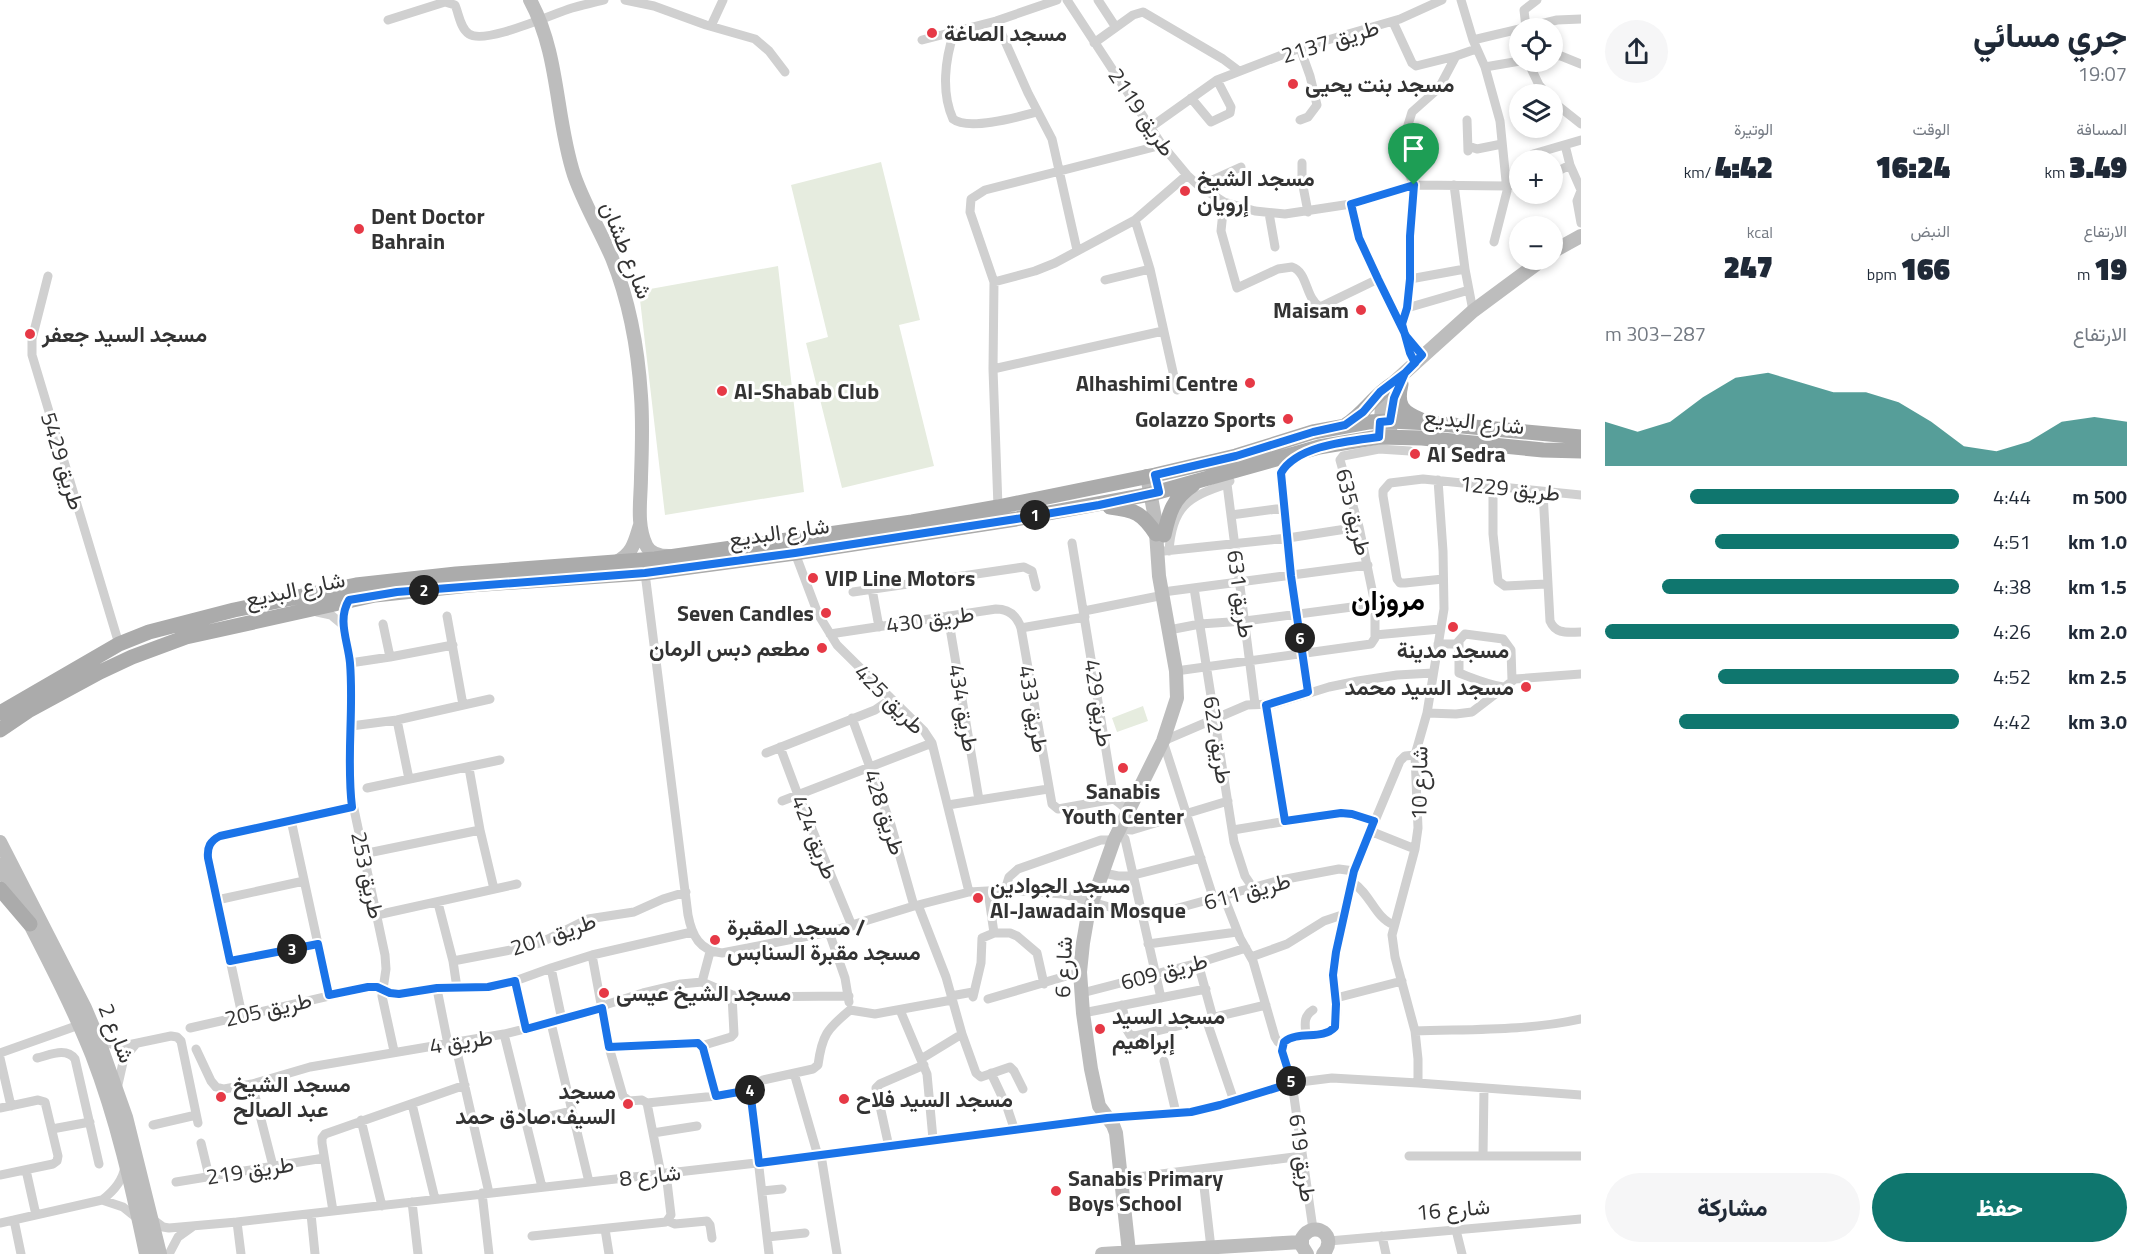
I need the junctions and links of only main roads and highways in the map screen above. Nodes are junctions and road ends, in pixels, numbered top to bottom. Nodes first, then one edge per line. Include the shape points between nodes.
1 (1430, 423) junction
2 (1345, 425) junction
3 (1385, 429) junction
4 (1581, 437) edge
5 (1581, 451) edge
6 (1198, 482) junction
7 (1099, 505) junction
8 (0, 712) edge
9 (0, 730) edge
10 (0, 889) edge
11 (30, 924) road end

1 - 2 main road via 1407,414 1401,407 1399,381 1380,392
1 - 3 main road, شارع البديع
1 - 4 main road, شارع البديع
2 - 3 main road, شارع البديع
2 - 8 main road, شارع البديع via 1236,456 912,522 676,556 356,585 174,624 119,644
3 - 5 main road, شارع البديع via 1543,450
3 - 6 main road, شارع البديع
6 - 7 main road, شارع البديع
6 - 7 main road via 1175,501 1160,534 1137,513
7 - 9 main road, شارع البديع via 645,573 408,591 349,600 211,630 142,653 67,689
10 - 11 main road

